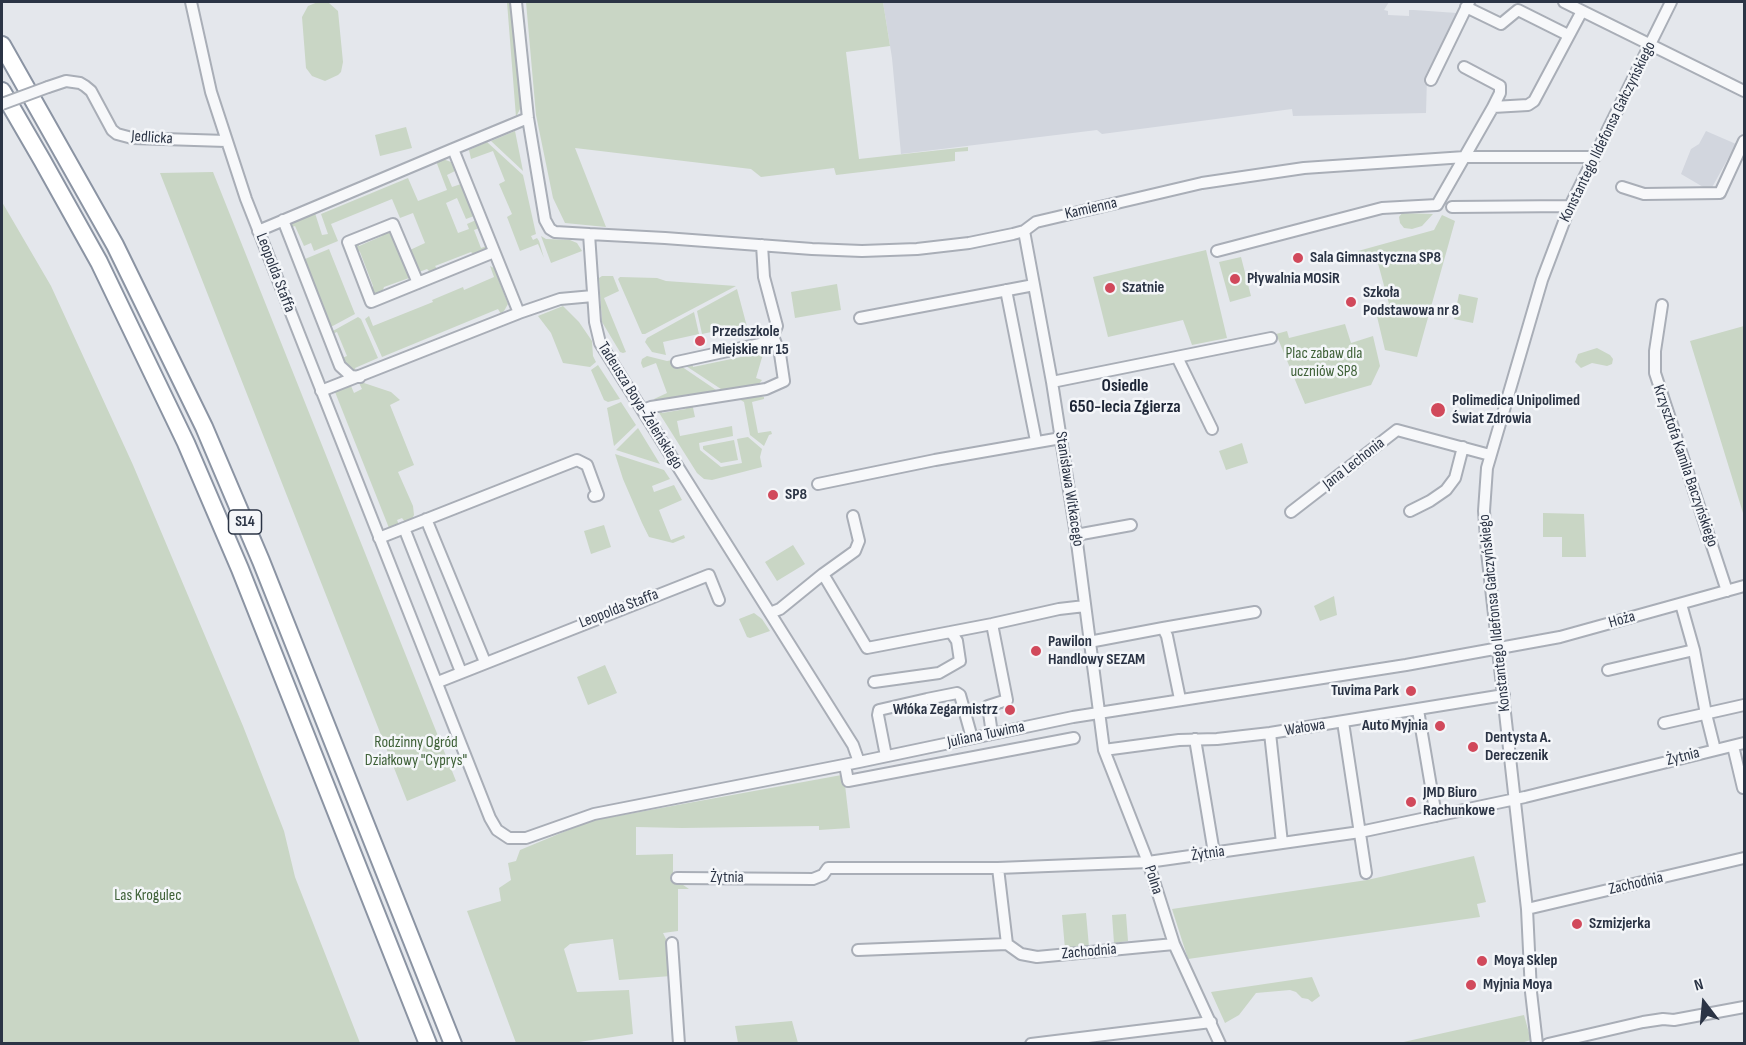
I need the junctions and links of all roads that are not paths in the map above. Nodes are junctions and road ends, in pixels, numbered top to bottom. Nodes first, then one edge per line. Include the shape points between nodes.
1 (191, 2) edge
2 (516, 2) edge
3 (1564, 2) edge
4 (1671, 2) edge
5 (1468, 4) edge
6 (1582, 10) junction
7 (1568, 35) junction
8 (1651, 44) junction
9 (2, 45) edge
10 (1464, 67) dead end
11 (1431, 80) dead end
12 (2, 91) edge
13 (1744, 91) edge
14 (2, 104) edge
15 (1493, 107) junction
16 (528, 118) junction
17 (226, 141) junction
18 (1744, 141) edge
19 (453, 149) junction
20 (1465, 157) junction
21 (1595, 157) junction
22 (1622, 187) dead end
23 (1570, 206) junction
24 (1452, 207) dead end
25 (282, 220) junction
26 (258, 231) junction
27 (1024, 231) junction
28 (589, 234) junction
29 (762, 245) junction
30 (1217, 251) dead end
31 (494, 252) junction
32 (418, 283) junction
33 (1034, 285) junction
34 (1006, 290) junction
35 (593, 296) junction
36 (1662, 304) dead end
37 (519, 313) junction
38 (860, 318) dead end
39 (773, 336) junction
40 (1271, 338) dead end
41 (1177, 357) junction
42 (677, 362) dead end
43 (340, 366) junction
44 (360, 377) junction
45 (1052, 382) junction
46 (326, 389) junction
47 (642, 410) junction
48 (1212, 429) dead end
49 (1061, 438) junction
50 (1036, 441) junction
51 (1463, 447) junction
52 (1490, 455) junction
53 (818, 484) dead end
54 (594, 496) dead end
55 (1410, 511) dead end
56 (1292, 512) dead end
57 (853, 516) dead end
58 (426, 519) junction
59 (1131, 525) dead end
60 (404, 528) junction
61 (1077, 535) junction
62 (379, 538) junction
63 (823, 574) junction
64 (1744, 586) edge
65 (1727, 591) junction
66 (719, 600) dead end
67 (1681, 604) junction
68 (1085, 606) junction
69 (1255, 612) dead end
70 (770, 613) junction
71 (992, 624) junction
72 (1163, 628) junction
73 (951, 632) junction
74 (1089, 642) junction
75 (1498, 649) junction
76 (1694, 650) junction
77 (485, 662) junction
78 (1608, 670) dead end
79 (461, 672) junction
80 (438, 682) junction
81 (874, 682) dead end
82 (1504, 695) junction
83 (1180, 699) junction
84 (1744, 705) edge
85 (1418, 710) junction
86 (1100, 712) junction
87 (1706, 714) junction
88 (1046, 722) junction
89 (1343, 722) junction
90 (1664, 723) dead end
91 (1269, 733) junction
92 (992, 734) junction
93 (972, 738) junction
94 (1074, 738) dead end
95 (1195, 739) junction
96 (1050, 742) junction
97 (1744, 743) edge
98 (1733, 746) junction
99 (1104, 750) junction
100 (1715, 750) junction
101 (886, 756) junction
102 (860, 762) junction
103 (845, 765) junction
104 (1743, 788) dead end
105 (1515, 799) junction
106 (1436, 816) junction
107 (490, 818) joint
108 (1360, 832) junction
109 (1282, 843) junction
110 (1214, 853) junction
111 (1744, 858) edge
112 (1148, 862) junction
113 (998, 868) junction
114 (1365, 873) dead end
115 (677, 878) dead end
116 (1527, 909) junction
117 (672, 943) dead end
118 (1007, 944) junction
119 (1174, 944) junction
120 (858, 950) dead end
121 (1744, 1007) edge
122 (1211, 1022) junction
123 (428, 1044) edge
124 (453, 1044) edge
125 (679, 1044) edge
126 (1031, 1044) edge
127 (1220, 1044) edge
128 (1538, 1044) edge
129 (1548, 1044) edge

1 - 17 street, Leopolda Staffa
2 - 16 street
3 - 6 street
4 - 8 street, Konstantego Ildefonsa Gałczyńskiego
5 - 7 street via 1501,24 1518,10
5 - 11 street
6 - 7 street
6 - 8 street
7 - 15 street via 1532,103
8 - 13 street
8 - 21 street, Konstantego Ildefonsa Gałczyńskiego
9 - 124 highway, S14 via 115,245 204,427
10 - 15 street via 1500,86
12 - 123 highway, S14 via 99,262 186,443 236,559
14 - 17 street, Jedlicka, bridge via 66,81 80,83 90,91 117,134 132,138
15 - 20 street
16 - 19 street
16 - 28 street via 545,220 555,232
17 - 26 street, Leopolda Staffa
18 - 22 street via 1720,193 1644,194
19 - 25 street
19 - 31 street
20 - 21 street, Kamienna
20 - 27 street, Kamienna via 1315,167 1203,183 1036,222
20 - 30 street via 1437,206 1382,208
21 - 23 street, Konstantego Ildefonsa Gałczyńskiego
23 - 24 street
23 - 52 street, Konstantego Ildefonsa Gałczyńskiego via 1542,280
25 - 26 street
25 - 43 street
26 - 46 street, Leopolda Staffa
27 - 29 street, Kamienna via 916,249 862,251
27 - 33 street, Stanisława Witkacego
28 - 29 street, Kamienna
28 - 35 street, Tadeusza Boya-Żeleńskiego
29 - 39 street via 764,277 777,326
31 - 32 street
31 - 37 street
32 - 32 street via 371,302 348,242 393,224
33 - 34 street
33 - 45 street, Stanisława Witkacego
34 - 38 street
34 - 50 street
35 - 37 street via 560,299
35 - 47 street, Tadeusza Boya-Żeleńskiego via 600,344
36 - 65 street, Krzysztofa Kamila Baczyńskiego via 1654,373
37 - 44 street
39 - 42 street via 760,344
39 - 47 street via 785,378 780,384
40 - 41 street
41 - 45 street
41 - 48 street
43 - 44 street via 351,376
43 - 46 street
44 - 46 street
45 - 49 street, Stanisława Witkacego
46 - 62 street, Leopolda Staffa
47 - 70 street, Tadeusza Boya-Żeleńskiego
49 - 50 street
49 - 61 street, Stanisława Witkacego
50 - 53 street
51 - 52 street, Jana Lechonia
51 - 55 street via 1455,478 1446,490
51 - 56 street, Jana Lechonia via 1397,430
52 - 75 street, Konstantego Ildefonsa Gałczyńskiego via 1484,517
54 - 58 street via 598,495 586,465 577,460
57 - 63 street via 859,541 855,551
58 - 60 street
58 - 77 street
59 - 61 street
60 - 62 street
60 - 79 street
61 - 68 street, Stanisława Witkacego
62 - 80 street, Leopolda Staffa
63 - 70 street
63 - 73 street via 867,648
64 - 65 street, Hoża
65 - 67 street, Hoża
66 - 77 street, Leopolda Staffa via 710,575
67 - 75 street, Hoża via 1560,637
67 - 76 street
68 - 71 street
68 - 74 street, Stanisława Witkacego
69 - 72 street
70 - 102 street, Tadeusza Boya-Żeleńskiego via 853,744
71 - 73 street
71 - 92 street via 1007,700 988,706
72 - 74 street
72 - 83 street
73 - 81 street via 960,660 939,673
74 - 86 street, Stanisława Witkacego
75 - 82 street, Konstantego Ildefonsa Gałczyńskiego
75 - 83 street, Juliana Tuwima
76 - 78 street
76 - 87 street
77 - 79 street, Leopolda Staffa
79 - 80 street, Leopolda Staffa
80 - 107 street, Leopolda Staffa
82 - 85 street, Wałowa
82 - 105 street, Konstantego Ildefonsa Gałczyńskiego
83 - 86 street, Juliana Tuwima
84 - 87 street
85 - 89 street, Wałowa
85 - 106 street
86 - 88 street, Juliana Tuwima
86 - 99 street, Polna
87 - 90 street
87 - 100 street
88 - 92 street, Juliana Tuwima
88 - 96 street
89 - 91 street, Wałowa
89 - 108 street
91 - 95 street, Wałowa
91 - 109 street
92 - 93 street, Juliana Tuwima
93 - 101 street, Juliana Tuwima
93 - 101 street via 960,695 955,693 879,710
94 - 96 street
95 - 99 street, Wałowa
95 - 110 street
96 - 103 street via 848,781
97 - 98 street, Żytnia
98 - 100 street, Żytnia
98 - 104 street
99 - 112 street, Polna
100 - 105 street, Żytnia
101 - 102 street, Juliana Tuwima
102 - 103 street, Juliana Tuwima
103 - 107 street, Juliana Tuwima via 594,814 523,839 502,834
105 - 106 street, Żytnia
105 - 116 street, Konstantego Ildefonsa Gałczyńskiego
106 - 108 street, Żytnia
108 - 109 street, Żytnia
108 - 114 street
109 - 110 street, Żytnia
110 - 112 street, Żytnia
111 - 116 street, Zachodnia
112 - 113 street, Żytnia
112 - 119 street, Polna
113 - 115 street, Żytnia via 828,867 823,875 813,879
113 - 118 street
116 - 128 street, Konstantego Ildefonsa Gałczyńskiego
117 - 125 street
118 - 119 street, Zachodnia via 1021,954 1036,957
118 - 120 street, Zachodnia
119 - 122 street, Polna
121 - 129 street via 1643,1022
122 - 126 street
122 - 127 street, Polna

